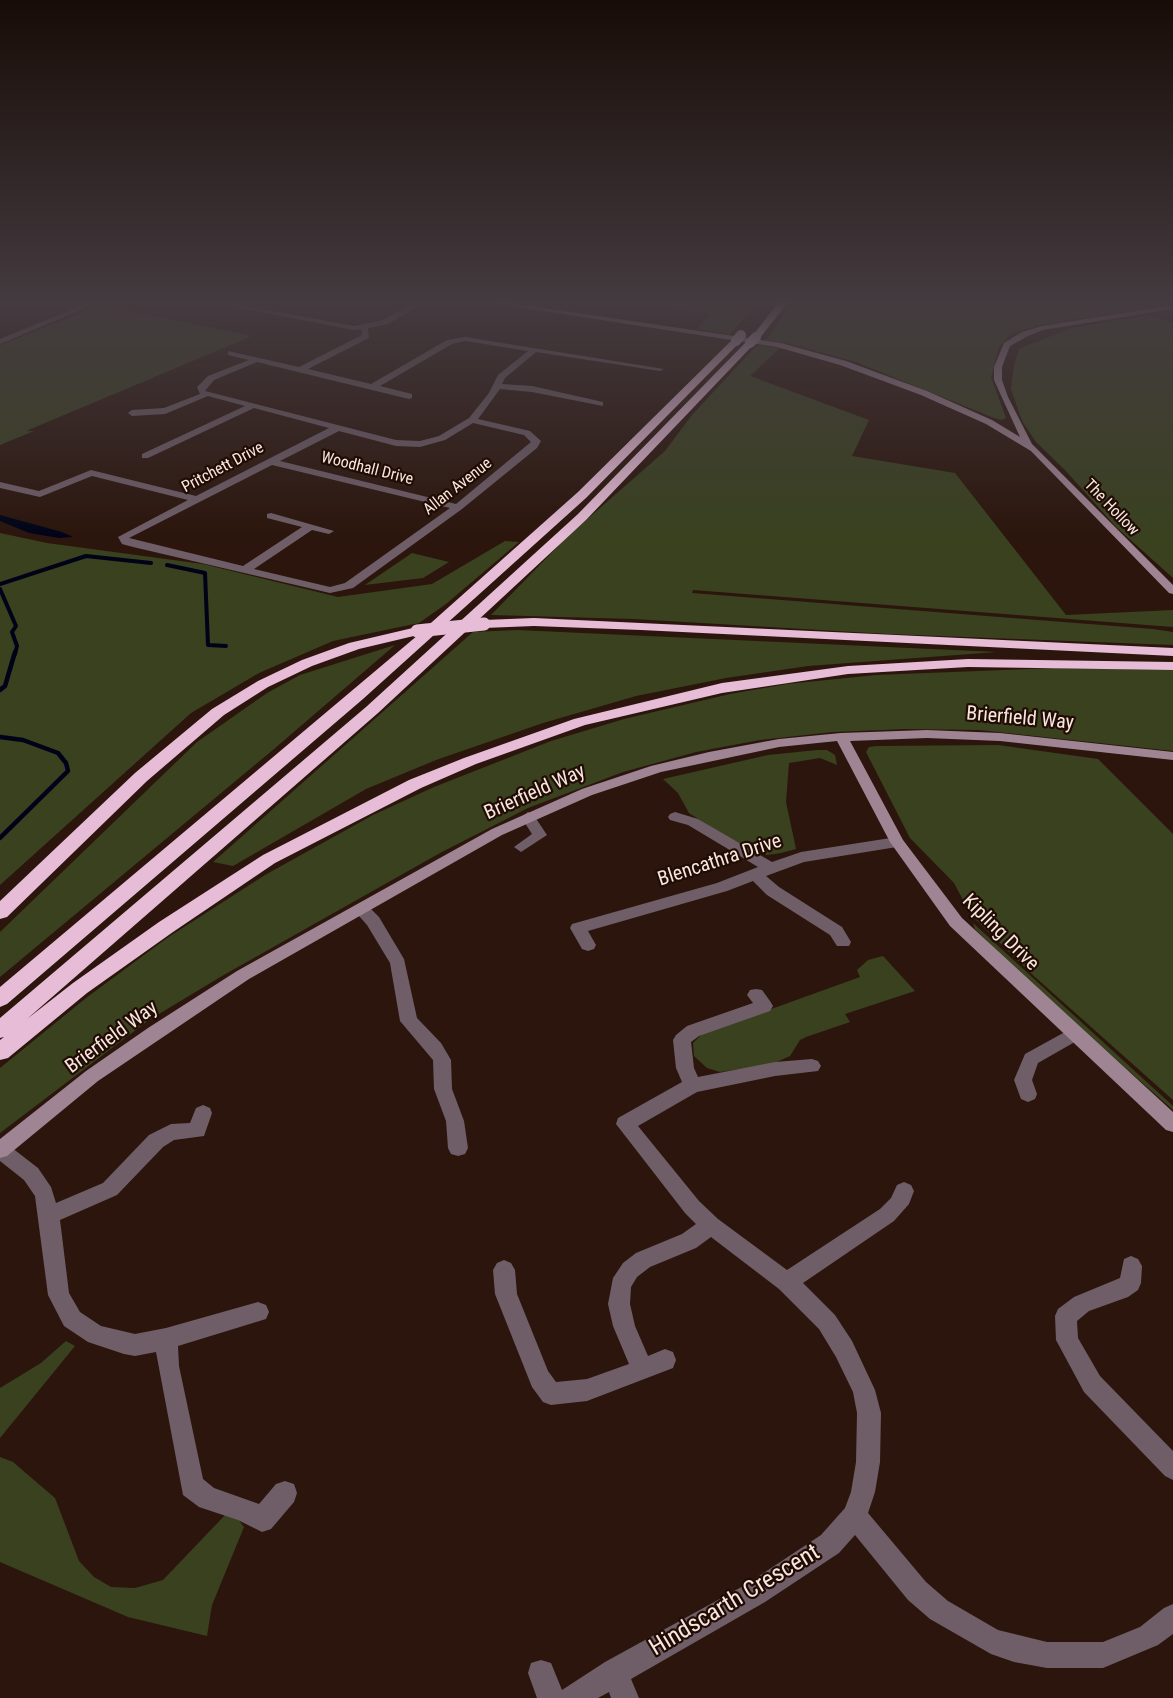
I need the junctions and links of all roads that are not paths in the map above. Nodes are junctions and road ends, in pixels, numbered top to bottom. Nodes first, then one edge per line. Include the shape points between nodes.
1 (207, 381) edge
2 (351, 381) edge
3 (383, 381) edge
4 (499, 381) edge
5 (702, 381) edge
6 (707, 381) edge
7 (893, 381) edge
8 (1001, 381) edge
9 (496, 386) junction
10 (373, 387) junction
11 (205, 395) junction
12 (399, 401) dead end
13 (595, 401) dead end
14 (252, 406) junction
15 (132, 413) dead end
16 (472, 420) junction
17 (988, 422) junction
18 (1017, 422) junction
19 (337, 428) junction
20 (1029, 445) junction
21 (145, 456) dead end
22 (269, 460) junction
23 (0, 485) edge
24 (197, 499) junction
25 (458, 507) junction
26 (271, 516) dead end
27 (310, 526) junction
28 (329, 531) dead end
29 (246, 569) junction
30 (1173, 591) edge
31 (1173, 652) edge
32 (1173, 666) edge
33 (841, 737) junction
34 (1173, 756) edge
35 (528, 817) junction
36 (675, 817) dead end
37 (897, 842) junction
38 (520, 847) dead end
39 (762, 871) junction
40 (360, 908) junction
41 (0, 912) edge
42 (843, 942) dead end
43 (588, 945) dead end
44 (756, 995) dead end
45 (0, 999) edge
46 (0, 1030) edge
47 (1074, 1034) junction
48 (0, 1052) edge
49 (812, 1066) dead end
50 (693, 1084) junction
51 (1028, 1094) dead end
52 (203, 1113) dead end
53 (1173, 1124) edge
54 (458, 1148) dead end
55 (0, 1150) edge
56 (904, 1191) dead end
57 (49, 1215) junction
58 (711, 1225) junction
59 (1131, 1266) dead end
60 (504, 1270) dead end
61 (787, 1282) junction
62 (258, 1312) dead end
63 (166, 1339) junction
64 (665, 1360) dead end
65 (643, 1370) junction
66 (1173, 1468) edge
67 (285, 1493) dead end
68 (855, 1516) junction
69 (1171, 1624) edge
70 (615, 1672) junction
71 (542, 1673) dead end
72 (551, 1698) edge
73 (572, 1698) edge
74 (626, 1698) edge

1 - 11 street via 201,387
2 - 10 street
3 - 10 street
4 - 9 street
5 - 45 highway via 582,495 358,696
6 - 46 highway via 582,517 372,710
7 - 17 street
8 - 18 street
9 - 13 street
9 - 16 street
10 - 12 street via 412,394
11 - 14 street
11 - 15 street via 165,411
14 - 19 street
14 - 21 street via 161,452
16 - 19 street via 442,438 420,444 396,443
16 - 25 street, Allan Avenue via 527,433 536,441
17 - 18 street
17 - 20 street
18 - 20 street
19 - 22 street, Pritchett Drive
20 - 30 street, The Hollow
22 - 24 street, Pritchett Drive
22 - 25 street, Woodhall Drive
23 - 24 street via 40,494 85,474 100,474
24 - 29 street, Pritchett Drive via 123,537 137,545
25 - 29 street, Allan Avenue via 339,590
26 - 27 street
27 - 28 street
27 - 29 street
31 - 41 highway, bridge via 534,622 417,631 354,646 307,663 218,712 149,770
32 - 48 highway via 968,663 848,670 722,688 558,729 415,784 269,859 165,927
33 - 34 street, Brierfield Way via 991,736
33 - 35 street, Brierfield Way via 743,749 656,769
33 - 37 street, Kipling Drive
35 - 38 street via 540,835
35 - 40 street, Brierfield Way
36 - 39 street via 693,822
37 - 39 street, Blencathra Drive via 826,851
37 - 47 street, Kipling Drive via 956,922
39 - 42 street via 773,891 836,931
39 - 43 street, Blencathra Drive via 722,887 578,928
40 - 54 street via 373,921 398,963 409,1021 442,1060 443,1089
40 - 55 street, Brierfield Way via 243,975 154,1033 92,1076
44 - 50 street via 764,1006 693,1031 681,1040 685,1068
47 - 51 street via 1030,1059 1023,1080
47 - 53 street, Kipling Drive
49 - 50 street, Hindscarth Crescent
50 - 58 street, Hindscarth Crescent via 625,1124
52 - 57 street via 196,1130 171,1132 156,1141 110,1189
55 - 57 street via 31,1174 44,1193
56 - 61 street via 887,1215
57 - 63 street via 59,1295 72,1319 96,1335 124,1343 135,1345
58 - 61 street, Hindscarth Crescent
58 - 65 street via 689,1240 643,1260 630,1270 621,1285 619,1304 624,1326
59 - 66 street via 1130,1283 1082,1304 1066,1316 1067,1340 1092,1384
60 - 65 street via 506,1294 540,1379 551,1394 587,1390
61 - 68 street, Hindscarth Crescent via 827,1322 864,1390 869,1413 868,1462
62 - 63 street
63 - 67 street via 192,1486 208,1498 244,1509 262,1520
64 - 65 street
68 - 69 street via 917,1591 939,1610 1014,1649 1047,1655 1103,1655 1141,1641
68 - 70 street, Hindscarth Crescent via 830,1544 766,1587
70 - 73 street, Hindscarth Crescent
70 - 74 street
71 - 72 street

